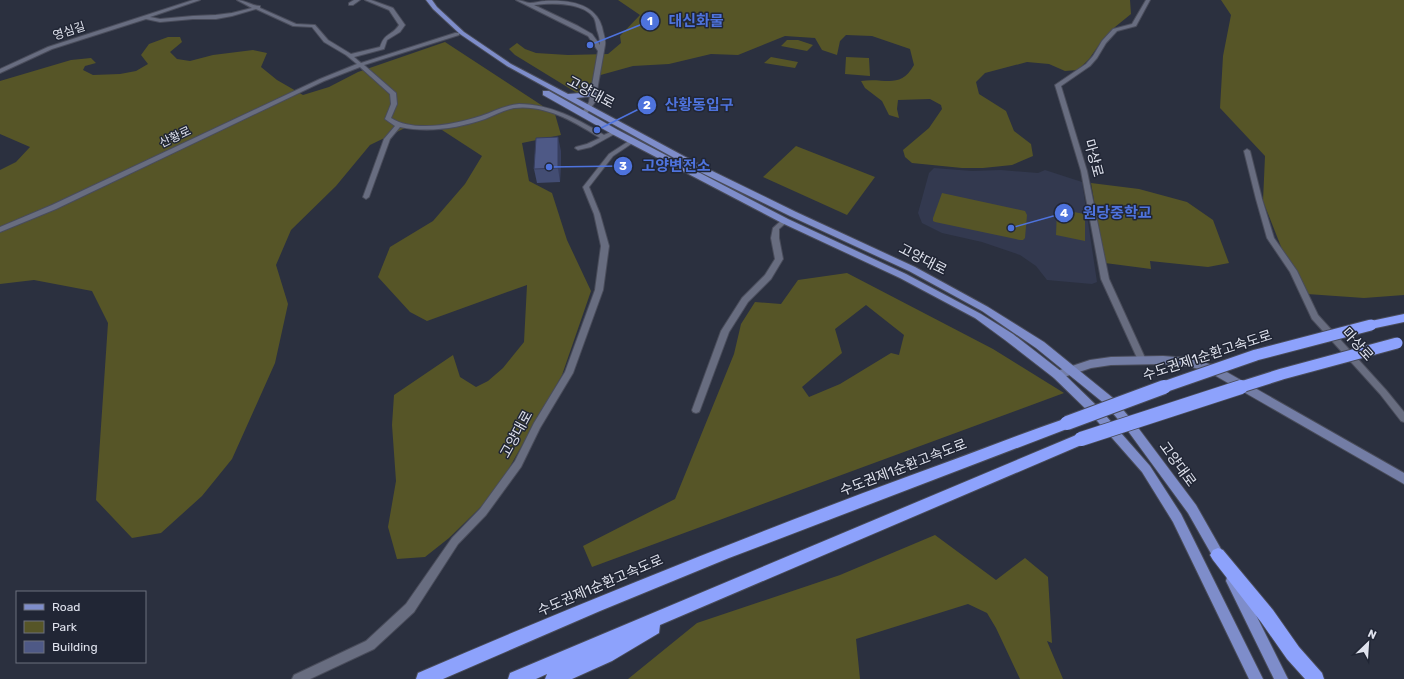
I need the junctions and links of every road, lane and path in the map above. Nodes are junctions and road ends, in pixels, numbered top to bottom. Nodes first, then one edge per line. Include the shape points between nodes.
1 (198, 0) edge
2 (239, 0) edge
3 (358, 0) edge
4 (367, 0) edge
5 (422, 0) edge
6 (429, 0) edge
7 (518, 0) edge
8 (1148, 0) edge
9 (544, 1) edge
10 (351, 4) dead end
11 (529, 5) junction
12 (258, 7) junction
13 (146, 17) junction
14 (457, 34) junction
15 (601, 51) junction
16 (351, 56) junction
17 (360, 65) junction
18 (0, 71) edge
19 (592, 94) junction
20 (565, 96) junction
21 (586, 111) junction
22 (399, 125) junction
23 (615, 132) junction
24 (604, 138) junction
25 (632, 141) junction
26 (578, 148) dead end
27 (1247, 151) dead end
28 (366, 197) dead end
29 (785, 221) junction
30 (0, 230) edge
31 (1404, 318) edge
32 (1400, 343) edge
33 (1142, 360) junction
34 (1071, 370) junction
35 (1058, 374) junction
36 (696, 410) dead end
37 (1404, 418) edge
38 (1404, 479) edge
39 (1218, 555) junction
40 (695, 602) junction
41 (298, 679) edge
42 (424, 679) edge
43 (516, 679) edge
44 (553, 679) edge
45 (1256, 679) edge
46 (1281, 679) edge
47 (1316, 679) edge

1 - 13 street, 영심길
2 - 12 street
3 - 10 street
4 - 16 street via 391,10 402,25 398,31 385,39 382,48
5 - 14 main road, 고양대로
6 - 20 main road, 고양대로 via 462,33 483,48
7 - 11 street
8 - 33 street, 마상로 via 1134,25 1115,30 1088,66 1058,85 1084,171 1105,279
9 - 11 street
9 - 15 street via 570,3 593,14 604,39
11 - 15 street via 590,35
12 - 13 street, 영심길 via 214,17 160,21
12 - 16 street via 295,25 313,26 326,40
13 - 18 street, 영심길 via 50,48
14 - 17 street, 산황로
14 - 21 main road, 고양대로 via 488,59
15 - 19 street
16 - 17 street
17 - 22 street via 393,93 394,104 388,119
17 - 30 street, 산황로 via 322,80
19 - 20 main road
19 - 21 street via 592,102
20 - 21 main road, 고양대로
21 - 23 main road, 고양대로
21 - 34 main road, 고양대로 via 700,169 950,289 1012,326
22 - 24 street via 422,127 468,122 518,106 558,113
22 - 28 street via 386,139
23 - 24 street
23 - 25 main road, 고양대로
24 - 26 street via 589,146
25 - 29 main road, 고양대로
25 - 41 street, 고양대로 via 611,155 586,187 597,214 605,246 599,290 569,373 537,426 518,464 483,512 455,541 410,608 370,645
27 - 37 street, 마상로 via 1271,238 1293,271 1315,317 1384,392
29 - 35 main road, 고양대로 via 903,276 978,316
29 - 36 street via 776,228 779,259 768,277 745,300 725,330
31 - 42 highway, 수도권제1순환고속도로, bridge via 1256,355 1147,393 769,535 516,638
32 - 40 highway, bridge via 1282,374 1081,439
33 - 34 street via 1111,361
33 - 38 street via 1188,362 1212,369
34 - 35 street
34 - 39 main road, 고양대로 via 1109,401 1132,428 1192,509
35 - 45 main road, 고양대로 via 1095,411 1146,469 1177,518
39 - 46 main road, 고양대로
39 - 47 highway
40 - 43 highway
40 - 44 highway via 606,655

